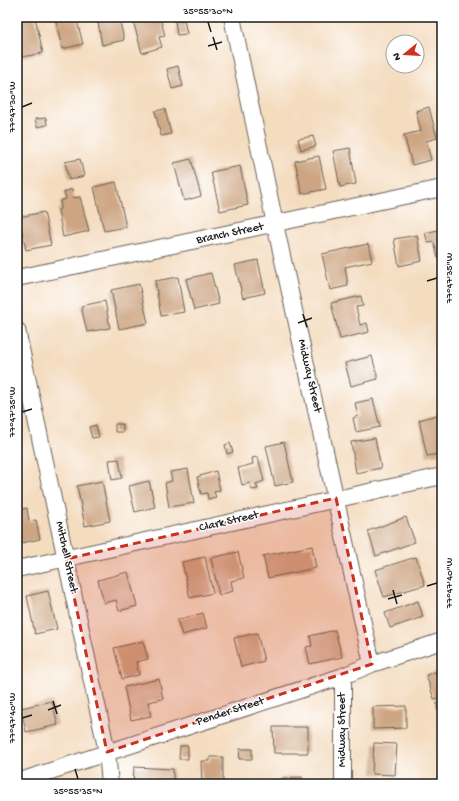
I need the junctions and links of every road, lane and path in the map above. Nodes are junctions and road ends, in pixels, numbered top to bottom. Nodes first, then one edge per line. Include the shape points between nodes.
1 (232, 17) edge
2 (442, 188) edge
3 (275, 224) junction
4 (17, 278) edge
5 (17, 330) edge
6 (442, 476) edge
7 (336, 498) junction
8 (66, 559) junction
9 (17, 569) edge
10 (442, 641) edge
11 (372, 664) junction
12 (343, 676) junction
13 (107, 752) junction
14 (17, 782) edge
15 (110, 784) edge
16 (343, 784) edge

1 - 3 street, Midway Street
2 - 3 street, Branch Street
3 - 4 street, Branch Street
3 - 7 street, Midway Street
5 - 8 street, Mitchell Street
6 - 7 street, Clark Street
7 - 8 street, Clark Street
7 - 11 street, Midway Street
8 - 9 street, Clark Street
8 - 13 street, Mitchell Street
10 - 11 street, Pender Street
11 - 12 street, Pender Street
12 - 13 street, Pender Street
12 - 16 street, Midway Street
13 - 14 street, Pender Street
13 - 15 street, Mitchell Street

